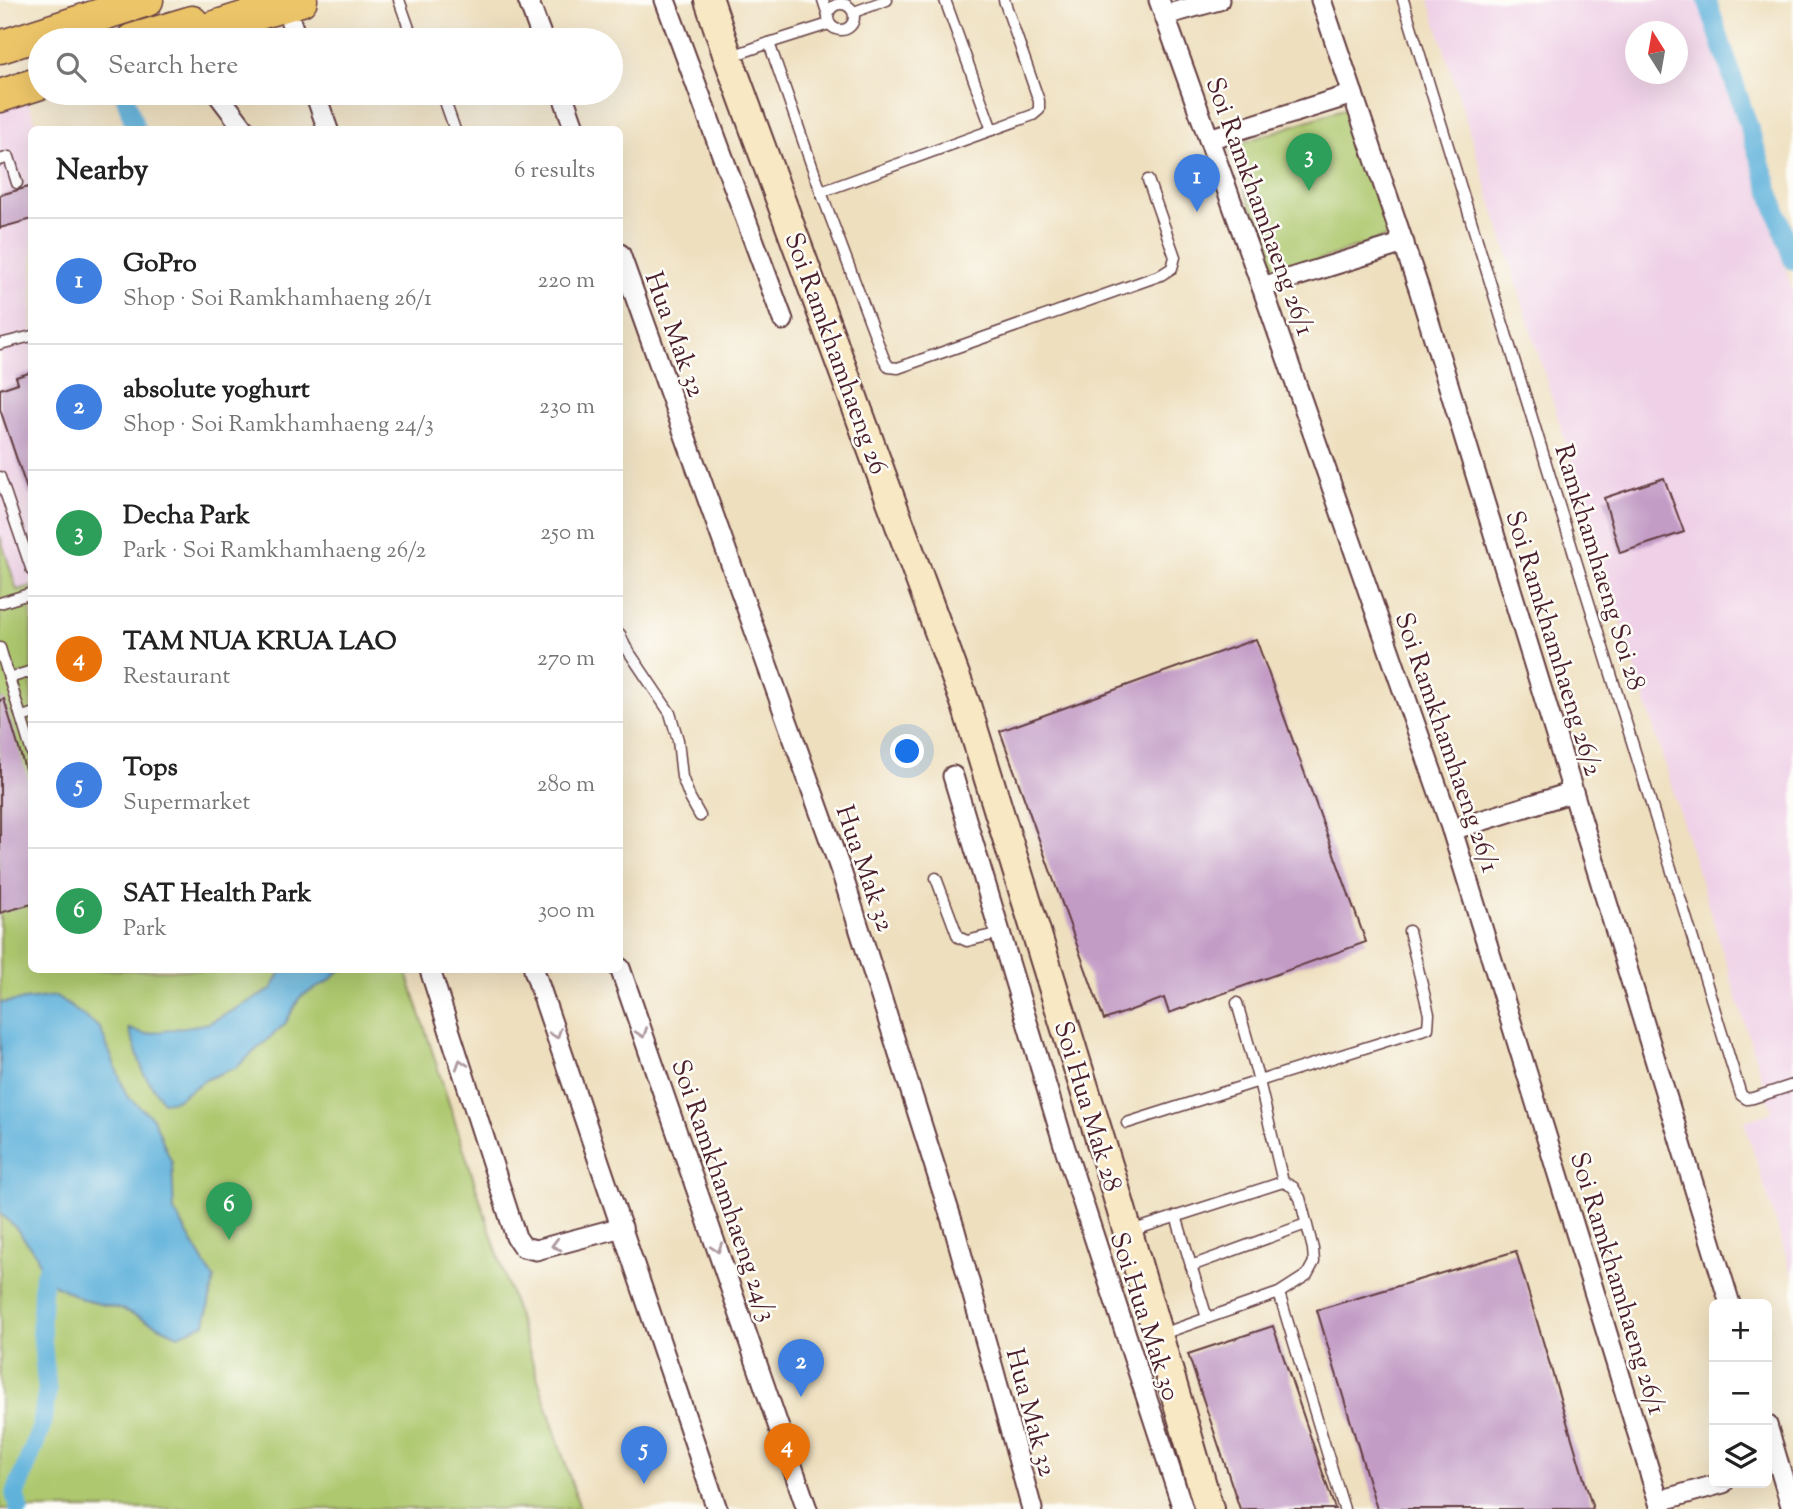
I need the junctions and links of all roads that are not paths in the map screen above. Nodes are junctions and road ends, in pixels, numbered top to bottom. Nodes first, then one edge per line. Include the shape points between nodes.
1 (147, 0) edge
2 (201, 0) edge
3 (399, 0) edge
4 (528, 0) edge
5 (665, 0) edge
6 (709, 0) edge
7 (823, 0) edge
8 (887, 0) edge
9 (944, 0) edge
10 (1004, 0) edge
11 (1219, 0) edge
12 (1321, 0) edge
13 (1403, 0) edge
14 (282, 2) edge
15 (848, 6) edge
16 (1162, 8) edge
17 (829, 19) junction
18 (59, 28) edge
19 (112, 28) edge
20 (179, 28) edge
21 (207, 28) edge
22 (292, 28) edge
23 (409, 28) edge
24 (538, 28) edge
25 (28, 38) edge
26 (769, 43) junction
27 (0, 47) edge
28 (28, 55) edge
29 (728, 57) junction
30 (0, 64) edge
31 (28, 73) edge
32 (0, 82) edge
33 (28, 87) edge
34 (1353, 94) junction
35 (0, 96) edge
36 (225, 105) edge
37 (319, 105) edge
38 (446, 105) edge
39 (566, 105) edge
40 (241, 126) edge
41 (327, 126) edge
42 (454, 126) edge
43 (574, 126) edge
44 (992, 130) junction
45 (1209, 139) junction
46 (0, 160) edge
47 (1149, 180) dead end
48 (17, 183) dead end
49 (821, 192) junction
50 (1404, 243) junction
51 (623, 262) edge
52 (1262, 287) junction
53 (783, 320) dead end
54 (28, 336) edge
55 (0, 344) edge
56 (0, 477) edge
57 (28, 559) edge
58 (28, 594) edge
59 (0, 603) edge
60 (623, 641) edge
61 (0, 648) edge
62 (28, 672) edge
63 (9, 678) junction
64 (966, 705) joint
65 (26, 716) edge
66 (953, 776) dead end
67 (1573, 792) junction
68 (700, 817) dead end
69 (1452, 830) junction
70 (936, 878) dead end
71 (1409, 931) dead end
72 (1000, 933) junction
73 (431, 973) edge
74 (535, 973) edge
75 (622, 973) edge
76 (1237, 1003) dead end
77 (1259, 1081) junction
78 (1793, 1085) edge
79 (1127, 1123) dead end
80 (1283, 1182) junction
81 (1176, 1216) junction
82 (1307, 1224) junction
83 (622, 1227) junction
84 (1128, 1233) junction
85 (1191, 1266) junction
86 (1279, 1293) junction
87 (1728, 1299) edge
88 (1207, 1318) junction
89 (1158, 1335) junction
90 (1773, 1469) edge
91 (1709, 1488) edge
92 (1660, 1505) edge
93 (717, 1509) edge
94 (807, 1509) edge
95 (1032, 1509) edge
96 (1183, 1509) edge
97 (1209, 1509) edge
98 (1344, 1509) edge
99 (1792, 1509) edge

1 - 18 main road
2 - 19 main road
3 - 23 lane
4 - 24 street
5 - 53 street
6 - 29 street, Soi Ramkhamhaeng 26
7 - 17 lane
8 - 15 lane
9 - 44 lane
10 - 44 lane via 1039,110
11 - 16 street
12 - 34 street, Soi Ramkhamhaeng 26/2
13 - 78 lane, Ramkhamhaeng Soi 28 via 1741,1095 1753,1098
14 - 20 main road
14 - 21 main road
14 - 22 street
15 - 17 lane via 835,5
15 - 17 lane via 855,16 847,29 835,29
16 - 45 street, Soi Ramkhamhaeng 26/1
17 - 26 lane
25 - 27 main road
26 - 29 lane
26 - 49 lane
28 - 30 main road
29 - 64 street, Soi Ramkhamhaeng 26
31 - 32 main road
33 - 35 main road
34 - 45 street
34 - 50 street, Soi Ramkhamhaeng 26/2
36 - 40 street
37 - 41 street
38 - 42 lane
39 - 43 street
44 - 49 lane
45 - 52 street, Soi Ramkhamhaeng 26/1
46 - 48 lane via 9,157
47 - 49 lane via 1175,257 1172,268 898,369 884,359
50 - 52 street
50 - 67 street, Soi Ramkhamhaeng 26/2
51 - 95 street, Hua Mak 32 via 842,874 954,1227
52 - 69 street, Soi Ramkhamhaeng 26/1
54 - 55 lane
56 - 57 lane
58 - 59 lane
60 - 68 lane via 670,713 682,777
61 - 63 lane
62 - 63 lane
63 - 65 lane
64 - 84 street, Soi Hua Mak 28
66 - 72 street, Soi Hua Mak 30
67 - 69 street
67 - 87 street, Soi Ramkhamhaeng 26/2
69 - 92 street, Soi Ramkhamhaeng 26/1
70 - 72 lane via 958,937 967,942
71 - 77 lane via 1429,1014 1428,1028
72 - 96 street, Soi Hua Mak 30
83 -> 73 street via 536,1250 523,1247
74 -> 83 street
75 -> 94 street, Soi Ramkhamhaeng 24/3
76 - 77 lane
77 - 79 lane
77 - 80 lane
80 - 81 lane
80 - 82 lane via 1300,1198
81 - 84 lane
81 - 85 lane
82 - 85 lane
82 - 86 lane via 1314,1262 1307,1275
83 - 93 street
84 - 89 street, Soi Hua Mak 28
85 - 88 lane
86 - 88 lane
86 - 98 lane
88 - 89 lane
89 - 97 street, Soi Hua Mak 28
90 - 99 street
91 - 92 street

